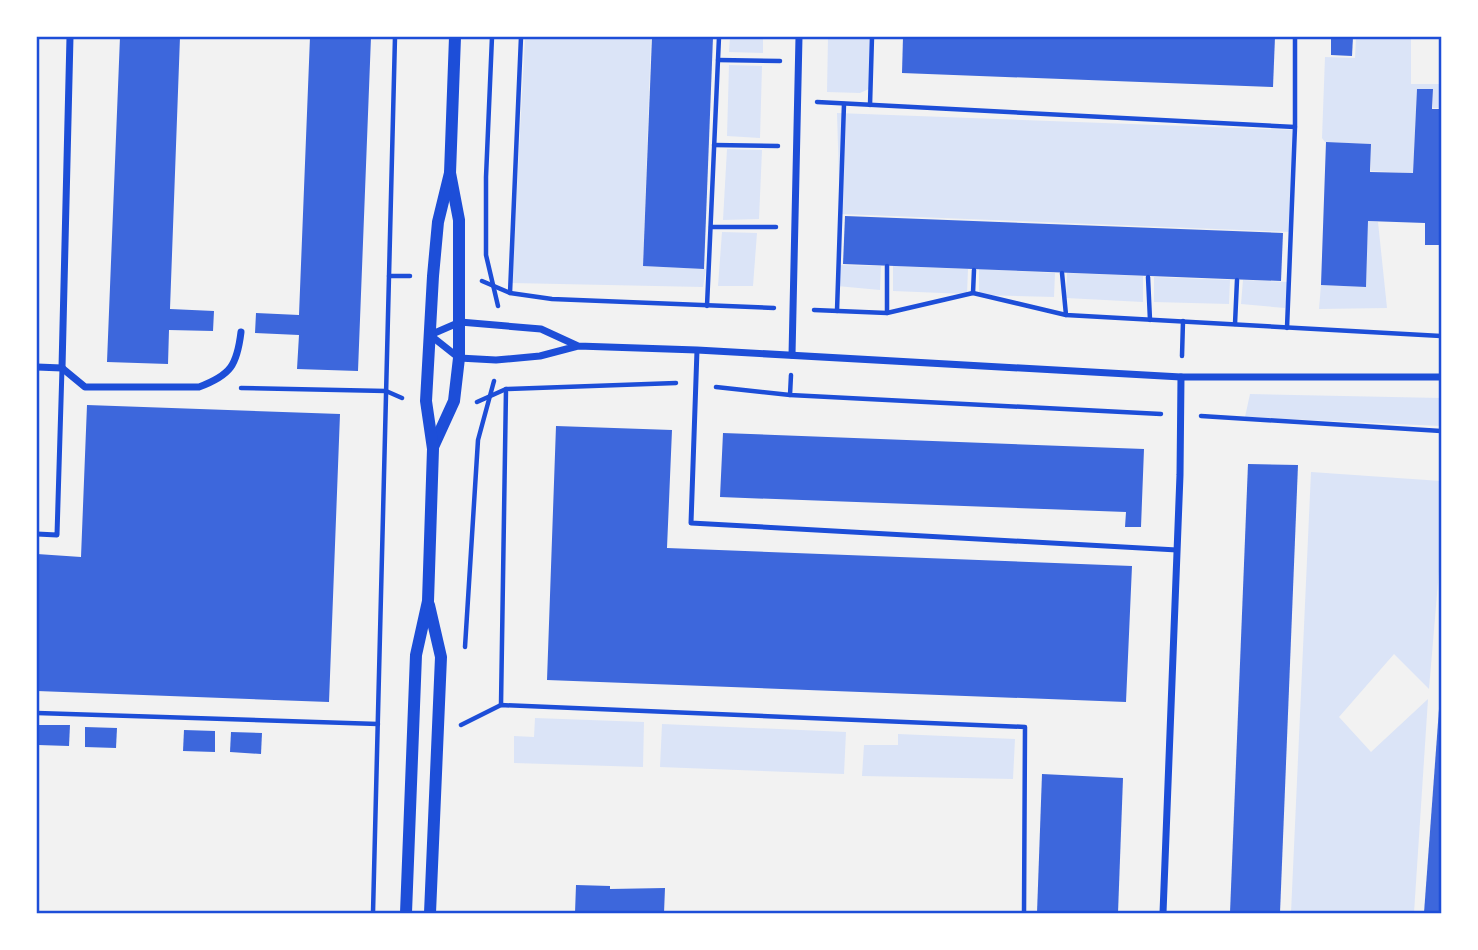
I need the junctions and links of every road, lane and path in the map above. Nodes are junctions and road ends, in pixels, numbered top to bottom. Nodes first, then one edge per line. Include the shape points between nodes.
1 (70, 37) edge
2 (395, 37) edge
3 (455, 37) edge
4 (521, 37) edge
5 (719, 37) edge
6 (799, 37) edge
7 (872, 37) edge
8 (1295, 37) edge
9 (718, 60) junction
10 (798, 61) junction
11 (798, 101) junction
12 (844, 103) junction
13 (870, 105) junction
14 (1295, 127) junction
15 (714, 145) junction
16 (796, 147) junction
17 (450, 173) junction
18 (794, 226) junction
19 (711, 228) junction
20 (887, 267) dead end
21 (974, 270) dead end
22 (1062, 273) dead end
23 (1148, 277) dead end
24 (1237, 280) dead end
25 (493, 284) dead end
26 (510, 293) junction
27 (973, 293) junction
28 (707, 306) junction
29 (793, 308) junction
30 (837, 311) junction
31 (887, 313) junction
32 (1066, 315) junction
33 (1150, 320) junction
34 (1183, 321) junction
35 (460, 322) junction
36 (1235, 324) junction
37 (1287, 328) junction
38 (241, 332) dead end
39 (430, 335) junction
40 (1441, 337) edge
41 (578, 346) junction
42 (697, 349) junction
43 (792, 355) junction
44 (459, 358) junction
45 (37, 367) edge
46 (62, 368) junction
47 (1181, 377) junction
48 (1441, 377) edge
49 (696, 384) junction
50 (199, 387) junction
51 (386, 391) junction
52 (1181, 415) junction
53 (1441, 431) edge
54 (433, 449) junction
55 (37, 534) edge
56 (1177, 550) junction
57 (428, 601) junction
58 (501, 705) junction
59 (37, 713) edge
60 (377, 724) junction
61 (460, 725) dead end
62 (373, 913) edge
63 (406, 913) edge
64 (430, 913) edge
65 (1024, 913) edge
66 (1163, 913) edge

1 - 46 street
2 - 51 path
3 - 17 street
4 - 26 path
5 - 9 path
6 - 10 street
7 - 13 path
8 - 14 path
9 - 10 path
9 - 15 path
10 - 11 street
11 - 12 path
11 - 16 street
12 - 13 path
12 - 30 path
13 - 14 path
14 - 37 path
15 - 16 path
15 - 19 path
16 - 18 street
17 - 35 street via 459,220
17 - 39 street via 438,222
18 - 19 path
18 - 29 street
19 - 28 path
20 - 31 path
21 - 27 path
22 - 32 path
23 - 33 path
24 - 36 path
25 - 26 path
26 - 28 path
27 - 31 path
27 - 32 path
28 - 29 path
29 - 30 path
29 - 43 street
30 - 31 path
32 - 33 path
33 - 34 path
34 - 36 path
34 - 47 path
35 - 39 street
35 - 41 street via 541,329
35 - 44 street
36 - 37 path
37 - 40 path
38 - 50 street via 238,356 229,369
39 - 44 street
39 - 54 street via 426,401
41 - 42 street
41 - 44 street via 540,356
42 - 43 street
42 - 49 lane
43 - 47 street
44 - 54 street via 454,401
45 - 46 street
46 - 50 street via 85,387
46 - 55 lane via 57,535
47 - 48 street
47 - 52 street
49 - 52 path via 790,395
49 - 56 lane via 691,523
49 - 58 path via 506,389
50 - 51 path
51 - 60 path
52 - 53 path
52 - 56 street
54 - 57 street
56 - 66 street
57 - 63 street via 416,656
57 - 64 street via 441,657
58 - 61 path
58 - 65 path via 1024,727
59 - 60 path
60 - 62 path

